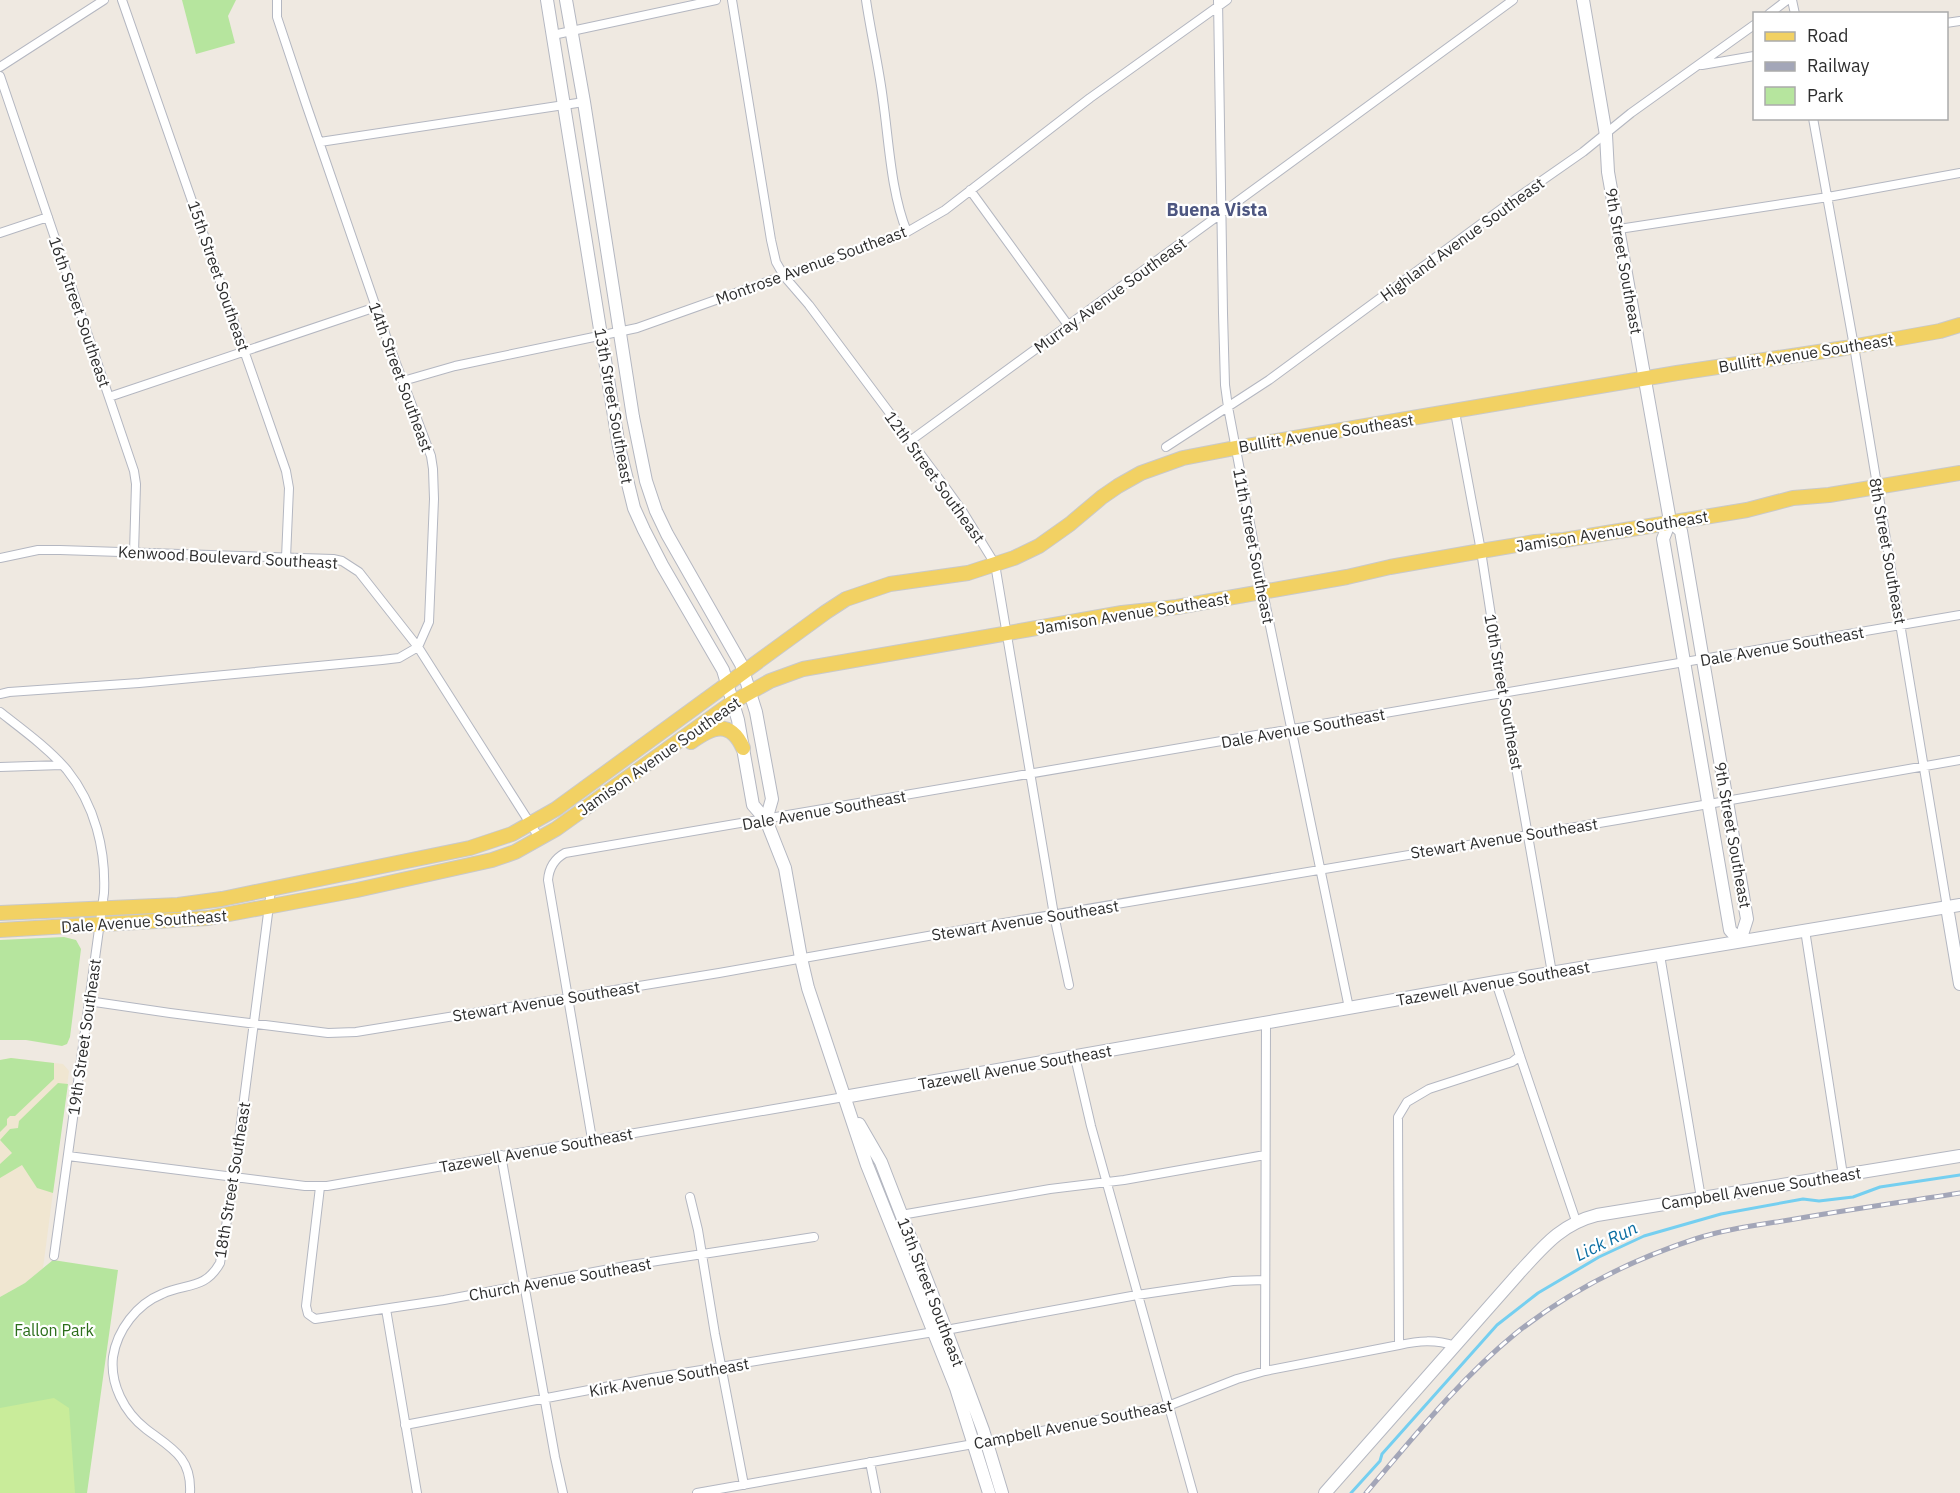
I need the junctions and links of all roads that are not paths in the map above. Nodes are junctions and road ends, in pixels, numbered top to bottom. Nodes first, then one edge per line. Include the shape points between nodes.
1 (104, 0) edge
2 (122, 0) edge
3 (277, 0) edge
4 (547, 0) edge
5 (566, 0) edge
6 (716, 0) edge
7 (732, 0) edge
8 (866, 0) edge
9 (1227, 0) edge
10 (1513, 0) edge
11 (1583, 0) edge
12 (1787, 0) edge
13 (1218, 3) edge
14 (1772, 12) edge
15 (1753, 25) edge
16 (572, 32) junction
17 (554, 35) junction
18 (1753, 56) edge
19 (1698, 65) junction
20 (0, 67) edge
21 (0, 76) edge
22 (584, 102) junction
23 (565, 104) junction
24 (1813, 120) edge
25 (1606, 135) junction
26 (320, 142) junction
27 (1960, 173) edge
28 (970, 190) junction
29 (1827, 197) junction
30 (1222, 214) junction
31 (48, 217) junction
32 (1619, 230) junction
33 (907, 232) junction
34 (0, 233) edge
35 (784, 276) junction
36 (376, 307) junction
37 (1068, 325) junction
38 (1960, 326) edge
39 (620, 332) junction
40 (602, 336) junction
41 (1854, 346) junction
42 (244, 351) junction
43 (1646, 379) junction
44 (403, 381) junction
45 (109, 397) junction
46 (1228, 407) junction
47 (1455, 412) junction
48 (910, 441) junction
49 (1166, 447) dead end
50 (1235, 448) junction
51 (1960, 473) edge
52 (1878, 487) junction
53 (1670, 521) junction
54 (1480, 551) junction
55 (134, 553) junction
56 (0, 558) edge
57 (286, 558) junction
58 (995, 564) junction
59 (1263, 592) junction
60 (1960, 615) edge
61 (1901, 625) junction
62 (1006, 633) junction
63 (418, 647) junction
64 (1703, 660) junction
65 (1684, 662) junction
66 (743, 672) junction
67 (727, 684) junction
68 (750, 692) junction
69 (1503, 693) junction
70 (0, 694) edge
71 (732, 702) junction
72 (0, 712) edge
73 (1291, 729) junction
74 (743, 748) junction
75 (656, 756) junction
76 (1960, 760) edge
77 (62, 765) junction
78 (1924, 766) junction
79 (0, 767) edge
80 (1030, 774) junction
81 (1726, 801) junction
82 (1709, 803) junction
83 (766, 820) junction
84 (531, 824) junction
85 (1528, 834) junction
86 (540, 839) junction
87 (1320, 869) junction
88 (355, 872) joint
89 (271, 890) junction
90 (357, 890) joint
91 (1954, 906) edge
92 (269, 908) junction
93 (102, 909) junction
94 (0, 913) edge
95 (1054, 915) junction
96 (99, 925) junction
97 (0, 930) edge
98 (1805, 930) junction
99 (1740, 941) junction
100 (1660, 955) junction
101 (801, 958) junction
102 (1552, 973) junction
103 (1497, 982) junction
104 (1960, 984) edge
105 (1069, 985) dead end
106 (568, 998) junction
107 (88, 1001) junction
108 (1349, 1008) junction
109 (1266, 1022) junction
110 (254, 1023) junction
111 (1075, 1056) junction
112 (1520, 1056) junction
113 (844, 1097) junction
114 (592, 1139) junction
115 (501, 1155) junction
116 (1265, 1155) junction
117 (68, 1156) junction
118 (1960, 1156) edge
119 (1843, 1175) junction
120 (234, 1177) junction
121 (1107, 1182) junction
122 (320, 1187) junction
123 (690, 1197) dead end
124 (1701, 1198) junction
125 (901, 1215) junction
126 (1576, 1221) junction
127 (814, 1237) dead end
128 (702, 1255) junction
129 (54, 1256) dead end
130 (1265, 1280) junction
131 (524, 1285) junction
132 (1137, 1294) junction
133 (386, 1310) junction
134 (940, 1331) junction
135 (1399, 1345) junction
136 (1455, 1346) junction
137 (722, 1367) junction
138 (1265, 1371) junction
139 (545, 1398) junction
140 (1168, 1406) junction
141 (405, 1425) junction
142 (981, 1442) junction
143 (870, 1462) junction
144 (744, 1485) junction
145 (189, 1493) edge
146 (417, 1493) edge
147 (563, 1493) edge
148 (697, 1493) edge
149 (876, 1493) edge
150 (989, 1493) edge
151 (1002, 1493) edge
152 (1193, 1493) edge
153 (1325, 1493) edge

1 - 20 street
2 - 42 street, 15th Street Southeast
3 - 26 street, 14th Street Southeast via 278,16
4 - 17 street, 13th Street Southeast
5 - 16 street, 13th Street Southeast
6 - 16 street
7 - 35 street, 12th Street Southeast via 771,240
8 - 33 street via 901,218
9 - 13 street, Montrose Avenue Southeast
10 - 30 street, Murray Avenue Southeast
11 - 25 street, 9th Street Southeast
12 - 14 street
13 - 28 street, Montrose Avenue Southeast
13 - 30 street, 11th Street Southeast
15 - 19 street, Highland Avenue Southeast
16 - 17 street
16 - 22 street, 13th Street Southeast
17 - 23 street, 13th Street Southeast
18 - 19 street
19 - 25 street, Highland Avenue Southeast
21 - 31 street, 16th Street Southeast
22 - 23 street
22 - 39 street, 13th Street Southeast
23 - 26 street
23 - 40 street, 13th Street Southeast
24 - 29 street, 8th Street Southeast
25 - 32 street, 9th Street Southeast via 1608,172
25 - 46 street, Highland Avenue Southeast
26 - 36 street, 14th Street Southeast
27 - 29 street
28 - 33 street, Montrose Avenue Southeast
28 - 37 street
29 - 32 street
29 - 41 street, 8th Street Southeast
30 - 37 street, Murray Avenue Southeast
30 - 46 street, 11th Street Southeast
31 - 34 street
31 - 45 street, 16th Street Southeast
32 - 43 street, 9th Street Southeast
33 - 35 street, Montrose Avenue Southeast
35 - 39 street, Montrose Avenue Southeast
35 - 48 street, 12th Street Southeast
36 - 42 street
36 - 44 street, 14th Street Southeast
37 - 48 street, Murray Avenue Southeast
38 - 41 main road, Bullitt Avenue Southeast
39 - 40 street, Montrose Avenue Southeast
39 - 66 street, 13th Street Southeast via 646,481 656,511
40 - 44 street, Montrose Avenue Southeast via 455,366
40 - 67 street, 13th Street Southeast via 619,447 634,508 723,670
41 - 43 main road, Bullitt Avenue Southeast
41 - 52 street, 8th Street Southeast
42 - 45 street
42 - 57 street, 15th Street Southeast via 288,482
43 - 47 main road, Bullitt Avenue Southeast
43 - 53 street, 9th Street Southeast
44 - 63 street, 14th Street Southeast via 433,469 431,608
45 - 55 street, 16th Street Southeast via 136,478
46 - 49 street, Highland Avenue Southeast
46 - 50 street, 11th Street Southeast
47 - 50 main road, Bullitt Avenue Southeast
47 - 54 street, 10th Street Southeast
48 - 58 street, 12th Street Southeast via 963,512
50 - 58 main road, Bullitt Avenue Southeast via 1183,458 1141,474 1118,486 1039,546
50 - 59 street, 11th Street Southeast
51 - 52 main road, Jamison Avenue Southeast
52 - 53 main road, Jamison Avenue Southeast
52 - 61 street, 8th Street Southeast
53 - 54 main road, Jamison Avenue Southeast
53 - 64 street, 9th Street Southeast via 1681,531
53 - 65 street, 9th Street Southeast via 1663,539
54 - 59 main road, Jamison Avenue Southeast
54 - 69 street, 10th Street Southeast
55 - 56 street, Kenwood Boulevard Southeast via 38,550
55 - 57 street, Kenwood Boulevard Southeast
57 - 63 street, Kenwood Boulevard Southeast via 333,559 351,566
58 - 62 street, 12th Street Southeast
58 - 66 main road, Bullitt Avenue Southeast via 968,573 890,584 846,599
59 - 62 main road, Jamison Avenue Southeast
59 - 73 street, 11th Street Southeast
60 - 61 street, Dale Avenue Southeast
61 - 64 street, Dale Avenue Southeast
61 - 78 street, 8th Street Southeast
62 - 68 main road, Jamison Avenue Southeast via 803,669
62 - 80 street, 12th Street Southeast
63 - 70 street via 399,658 382,660
63 - 84 street
64 - 65 street, Dale Avenue Southeast
64 - 81 street, 9th Street Southeast
65 - 69 street, Dale Avenue Southeast
65 - 82 street, 9th Street Southeast
66 - 67 main road, Jamison Avenue Southeast
66 - 68 street, 13th Street Southeast
67 - 71 street, 13th Street Southeast
67 - 84 main road, Jamison Avenue Southeast
68 - 71 main road, Jamison Avenue Southeast
68 - 83 street, 13th Street Southeast via 772,799
69 - 73 street, Dale Avenue Southeast
69 - 85 street, 10th Street Southeast
71 - 74 street, 13th Street Southeast
71 - 75 main road, Jamison Avenue Southeast
72 - 77 street, 19th Street Southeast
73 - 80 street, Dale Avenue Southeast
73 - 87 street, 11th Street Southeast
74 - 75 main road via 735,734 717,728 681,750
74 - 83 street, 13th Street Southeast via 753,805
75 - 86 main road, Jamison Avenue Southeast
76 - 78 street, Stewart Avenue Southeast
77 - 79 street
77 - 93 street, 19th Street Southeast via 84,798 103,848
78 - 81 street, Stewart Avenue Southeast
78 - 91 street, 8th Street Southeast
80 - 83 street, Dale Avenue Southeast
80 - 95 street, 12th Street Southeast
81 - 82 street, Stewart Avenue Southeast
81 - 99 street, 9th Street Southeast via 1748,922
82 - 85 street, Stewart Avenue Southeast
82 - 99 street, 9th Street Southeast via 1730,930
83 - 101 street, 13th Street Southeast via 785,868
83 - 106 street, Dale Avenue Southeast via 558,857 548,880
84 - 86 street
84 - 88 main road, Jamison Avenue Southeast via 470,848
85 - 87 street, Stewart Avenue Southeast
85 - 102 street, 10th Street Southeast
86 - 90 main road, Jamison Avenue Southeast via 492,860
87 - 95 street, Stewart Avenue Southeast
87 - 108 street, 11th Street Southeast
88 - 89 main road, Dale Avenue Southeast
89 - 92 street, 18th Street Southeast
89 - 93 main road, Dale Avenue Southeast via 201,903
90 - 92 main road, Dale Avenue Southeast
91 - 98 street, Tazewell Avenue Southeast
91 - 104 street, 8th Street Southeast
92 - 96 main road, Dale Avenue Southeast via 208,918
92 - 110 street, 18th Street Southeast
93 - 94 main road, Dale Avenue Southeast
93 - 96 street, 19th Street Southeast
95 - 101 street, Stewart Avenue Southeast
95 - 105 street, 12th Street Southeast
96 - 97 main road, Dale Avenue Southeast
96 - 107 street, 19th Street Southeast
98 - 99 street, Tazewell Avenue Southeast
98 - 119 street
99 - 100 street, Tazewell Avenue Southeast
100 - 102 street, Tazewell Avenue Southeast
100 - 124 street
101 - 106 street, Stewart Avenue Southeast
101 - 113 street, 13th Street Southeast
102 - 103 street, Tazewell Avenue Southeast
103 - 108 street, Tazewell Avenue Southeast
103 - 112 street
106 - 110 street, Stewart Avenue Southeast via 356,1032 328,1033
106 - 114 street
107 - 110 street, Stewart Avenue Southeast
107 - 117 street, 19th Street Southeast
108 - 109 street, Tazewell Avenue Southeast
109 - 111 street, Tazewell Avenue Southeast
109 - 116 street
110 - 120 street, 18th Street Southeast
111 - 113 street, Tazewell Avenue Southeast
111 - 121 street
112 - 126 street
112 - 135 street via 1429,1089 1407,1102 1398,1117
113 - 114 street, Tazewell Avenue Southeast
113 - 125 street, 13th Street Southeast via 880,1162
113 - 134 street, 13th Street Southeast via 867,1165
114 - 115 street, Tazewell Avenue Southeast
115 - 122 street, Tazewell Avenue Southeast
115 - 131 street
116 - 121 street
116 - 130 street
117 - 120 street, Tazewell Avenue Southeast
117 - 129 street, 19th Street Southeast
118 - 119 street, Campbell Avenue Southeast
119 - 124 street, Campbell Avenue Southeast
120 - 122 street, Tazewell Avenue Southeast
120 - 145 street, 18th Street Southeast via 222,1256 216,1271 195,1286 162,1293 139,1309 122,1331 112,1367 118,1394 133,1416 180,1455 188,1475
121 - 125 street
121 - 132 street
122 - 133 street, Church Avenue Southeast via 308,1314 315,1320
123 - 128 street
124 - 126 street, Campbell Avenue Southeast
125 - 134 street, 13th Street Southeast
126 - 136 street, Campbell Avenue Southeast via 1552,1237
127 - 128 street, Church Avenue Southeast
128 - 131 street, Church Avenue Southeast
128 - 137 street
130 - 132 street, Kirk Avenue Southeast
130 - 138 street
131 - 133 street, Church Avenue Southeast
131 - 139 street
132 - 134 street, Kirk Avenue Southeast
132 - 140 street
133 - 141 street
134 - 137 street, Kirk Avenue Southeast
134 - 142 street, 13th Street Southeast
135 - 136 street, Campbell Avenue Southeast via 1434,1341
135 - 138 street, Campbell Avenue Southeast
136 - 153 street
137 - 139 street, Kirk Avenue Southeast
137 - 144 street
138 - 140 street, Campbell Avenue Southeast
139 - 141 street, Kirk Avenue Southeast
139 - 147 street
140 - 142 street, Campbell Avenue Southeast
140 - 152 street
141 - 146 street
142 - 143 street, Campbell Avenue Southeast
142 - 150 street, 13th Street Southeast
142 - 151 street, 13th Street Southeast
143 - 144 street, Campbell Avenue Southeast
143 - 149 street
144 - 148 street, Campbell Avenue Southeast

